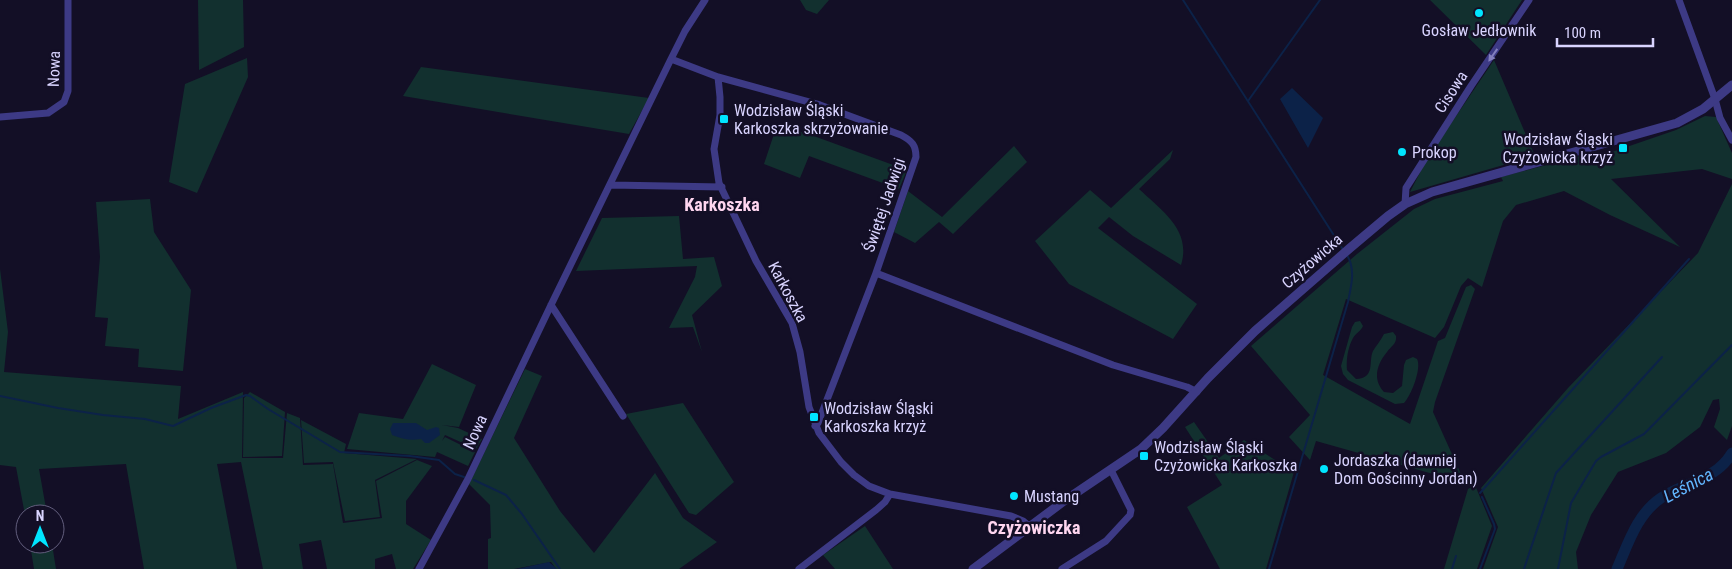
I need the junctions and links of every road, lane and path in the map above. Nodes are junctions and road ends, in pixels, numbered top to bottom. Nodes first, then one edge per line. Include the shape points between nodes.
1 (68, 0) edge
2 (705, 0) edge
3 (1529, 0) edge
4 (1679, 0) edge
5 (671, 59) junction
6 (718, 77) junction
7 (1732, 85) edge
8 (1715, 99) junction
9 (0, 117) edge
10 (1732, 140) edge
11 (611, 185) junction
12 (722, 187) junction
13 (1405, 204) junction
14 (876, 274) junction
15 (551, 305) junction
16 (1197, 392) junction
17 (623, 416) dead end
18 (815, 426) junction
19 (1111, 470) junction
20 (890, 494) junction
21 (1030, 527) junction
22 (419, 569) edge
23 (799, 569) edge
24 (972, 569) edge
25 (1062, 569) edge

1 - 9 street, Nowa via 68,91 64,102 48,113
2 - 5 street
3 -> 13 street, Cisowa via 1406,188
4 - 8 street
5 - 6 street
5 - 11 street, Nowa
6 - 12 street, Karkoszka via 720,98 714,149
6 - 14 street, Świętej Jadwigi via 820,105 901,135 916,147 916,157
7 - 8 street, Czyżowicka
8 - 10 street via 1720,118
8 - 13 street, Czyżowicka via 1677,123 1432,192
11 - 12 street
11 - 15 street, Nowa
12 - 18 street, Karkoszka via 756,261 792,323
13 - 16 street, Czyżowicka via 1255,331
14 - 16 street, Świętej Jadwigi via 1113,364
14 - 18 street, Świętej Jadwigi
15 - 17 street
15 - 22 street, Nowa via 468,479
16 - 19 street, Czyżowicka via 1141,449
18 - 20 street, Karkoszka via 854,475 869,486
19 - 21 street, Czyżowicka
19 - 25 street via 1131,510 1130,515 1106,541
20 - 21 street, Karkoszka via 1011,516
20 - 23 street via 876,510
21 - 24 street, Czyżowicka

